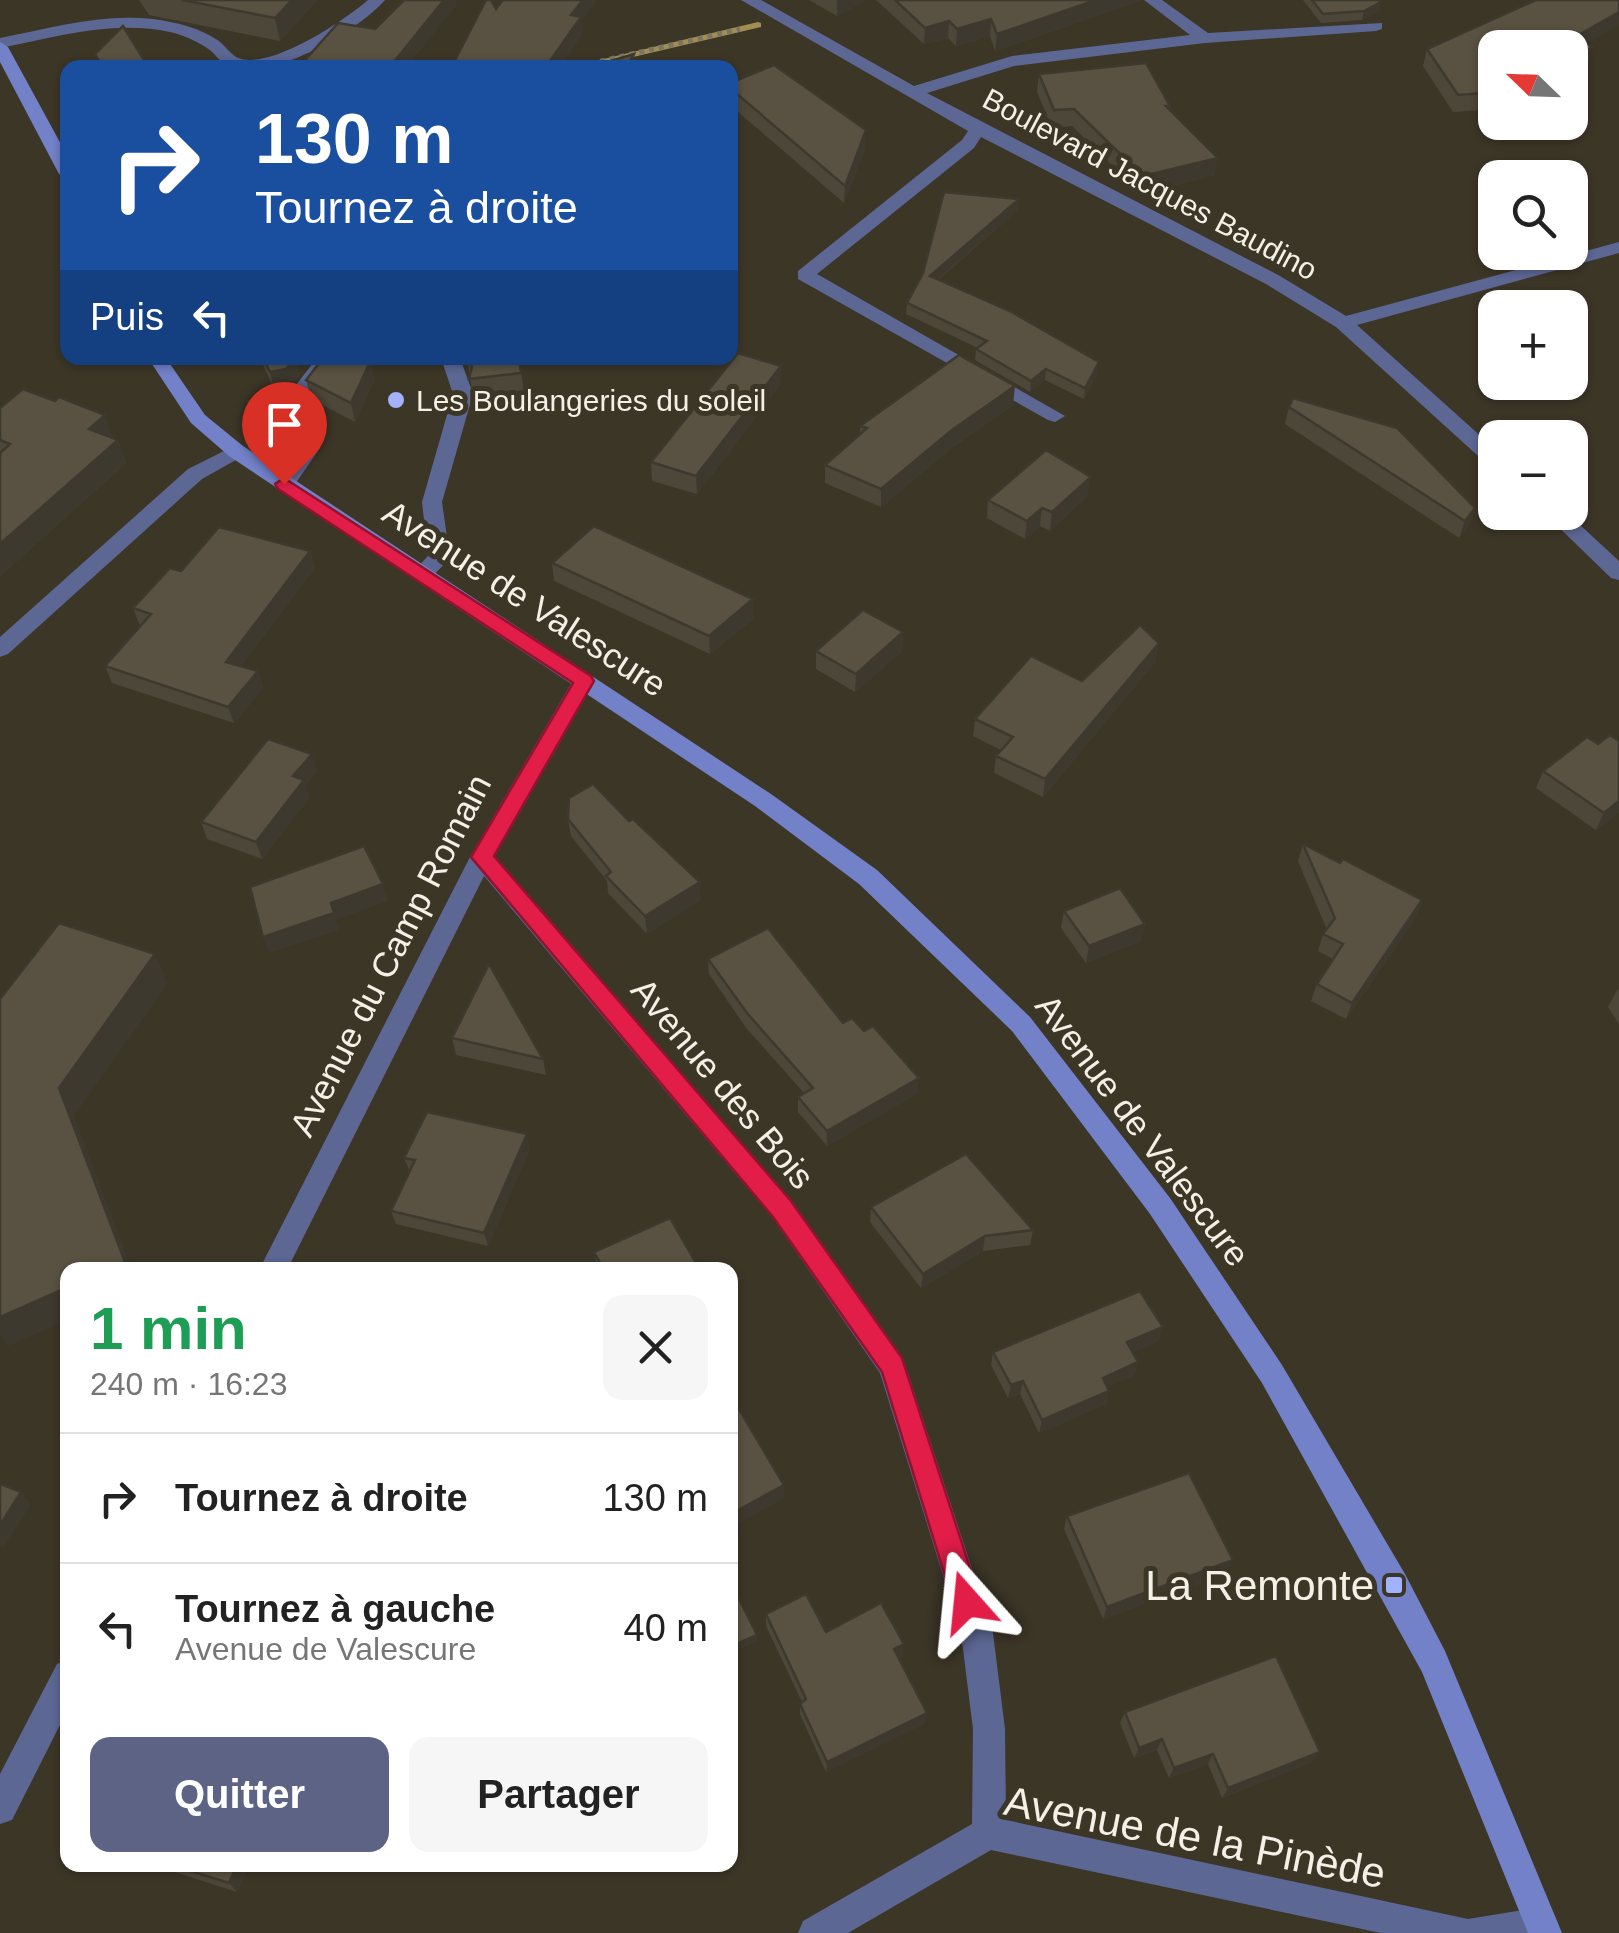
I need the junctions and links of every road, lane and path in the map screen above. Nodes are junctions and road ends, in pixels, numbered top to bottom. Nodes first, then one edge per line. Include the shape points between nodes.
1 (377, 0) edge
2 (749, 0) edge
3 (1152, 0) edge
4 (782, 18) junction
5 (1376, 26) dead end
6 (1205, 38) junction
7 (0, 45) edge
8 (232, 60) edge
9 (267, 60) edge
10 (605, 60) edge
11 (916, 92) junction
12 (978, 129) junction
13 (60, 159) edge
14 (1619, 247) edge
15 (1343, 323) junction
16 (162, 365) edge
17 (322, 365) edge
18 (453, 365) edge
19 (1055, 416) dead end
20 (1478, 445) edge
21 (236, 451) junction
22 (284, 484) junction
23 (1572, 530) edge
24 (1619, 573) edge
25 (422, 574) junction
26 (0, 648) edge
27 (584, 681) junction
28 (482, 857) junction
29 (277, 1262) edge
30 (60, 1690) edge
31 (0, 1808) edge
32 (988, 1833) junction
33 (855, 1922) edge
34 (1543, 1929) edge
35 (815, 1933) edge
36 (1461, 1933) edge
37 (1474, 1933) edge

1 - 9 street via 315,43
2 - 4 street, Boulevard Jacques Baudino
3 - 6 street
4 - 10 path
4 - 11 street, Boulevard Jacques Baudino
5 - 6 street
6 - 11 street via 1012,60
7 - 8 street via 86,26 132,24 174,28 214,44
7 - 13 main road
11 - 12 street, Boulevard Jacques Baudino
12 - 15 street, Boulevard Jacques Baudino via 1273,280
12 - 19 street via 968,144 805,275
14 - 15 street
15 - 20 street, Boulevard Jacques Baudino
16 - 21 main road, Avenue de Valescure via 198,419
17 - 22 street via 292,403 288,422 310,448
18 - 25 street via 463,394 432,502 439,558
21 - 22 main road, Avenue de Valescure
21 - 26 street via 195,474
22 - 25 main road, Avenue de Valescure
23 - 24 street
25 - 27 main road, Avenue de Valescure
27 - 28 street, Avenue du Camp Romain
27 - 34 main road, Avenue de Valescure via 868,877 1033,1039 1160,1206 1262,1359 1394,1585 1434,1662
28 - 29 street, Avenue du Camp Romain
28 - 32 street, Avenue des Bois via 782,1209 893,1367 977,1632 989,1729
30 - 31 street
32 - 33 street, Avenue de la Pinède
32 - 36 street, Avenue de la Pinède
33 - 35 street, Avenue de la Pinède
34 - 37 street

